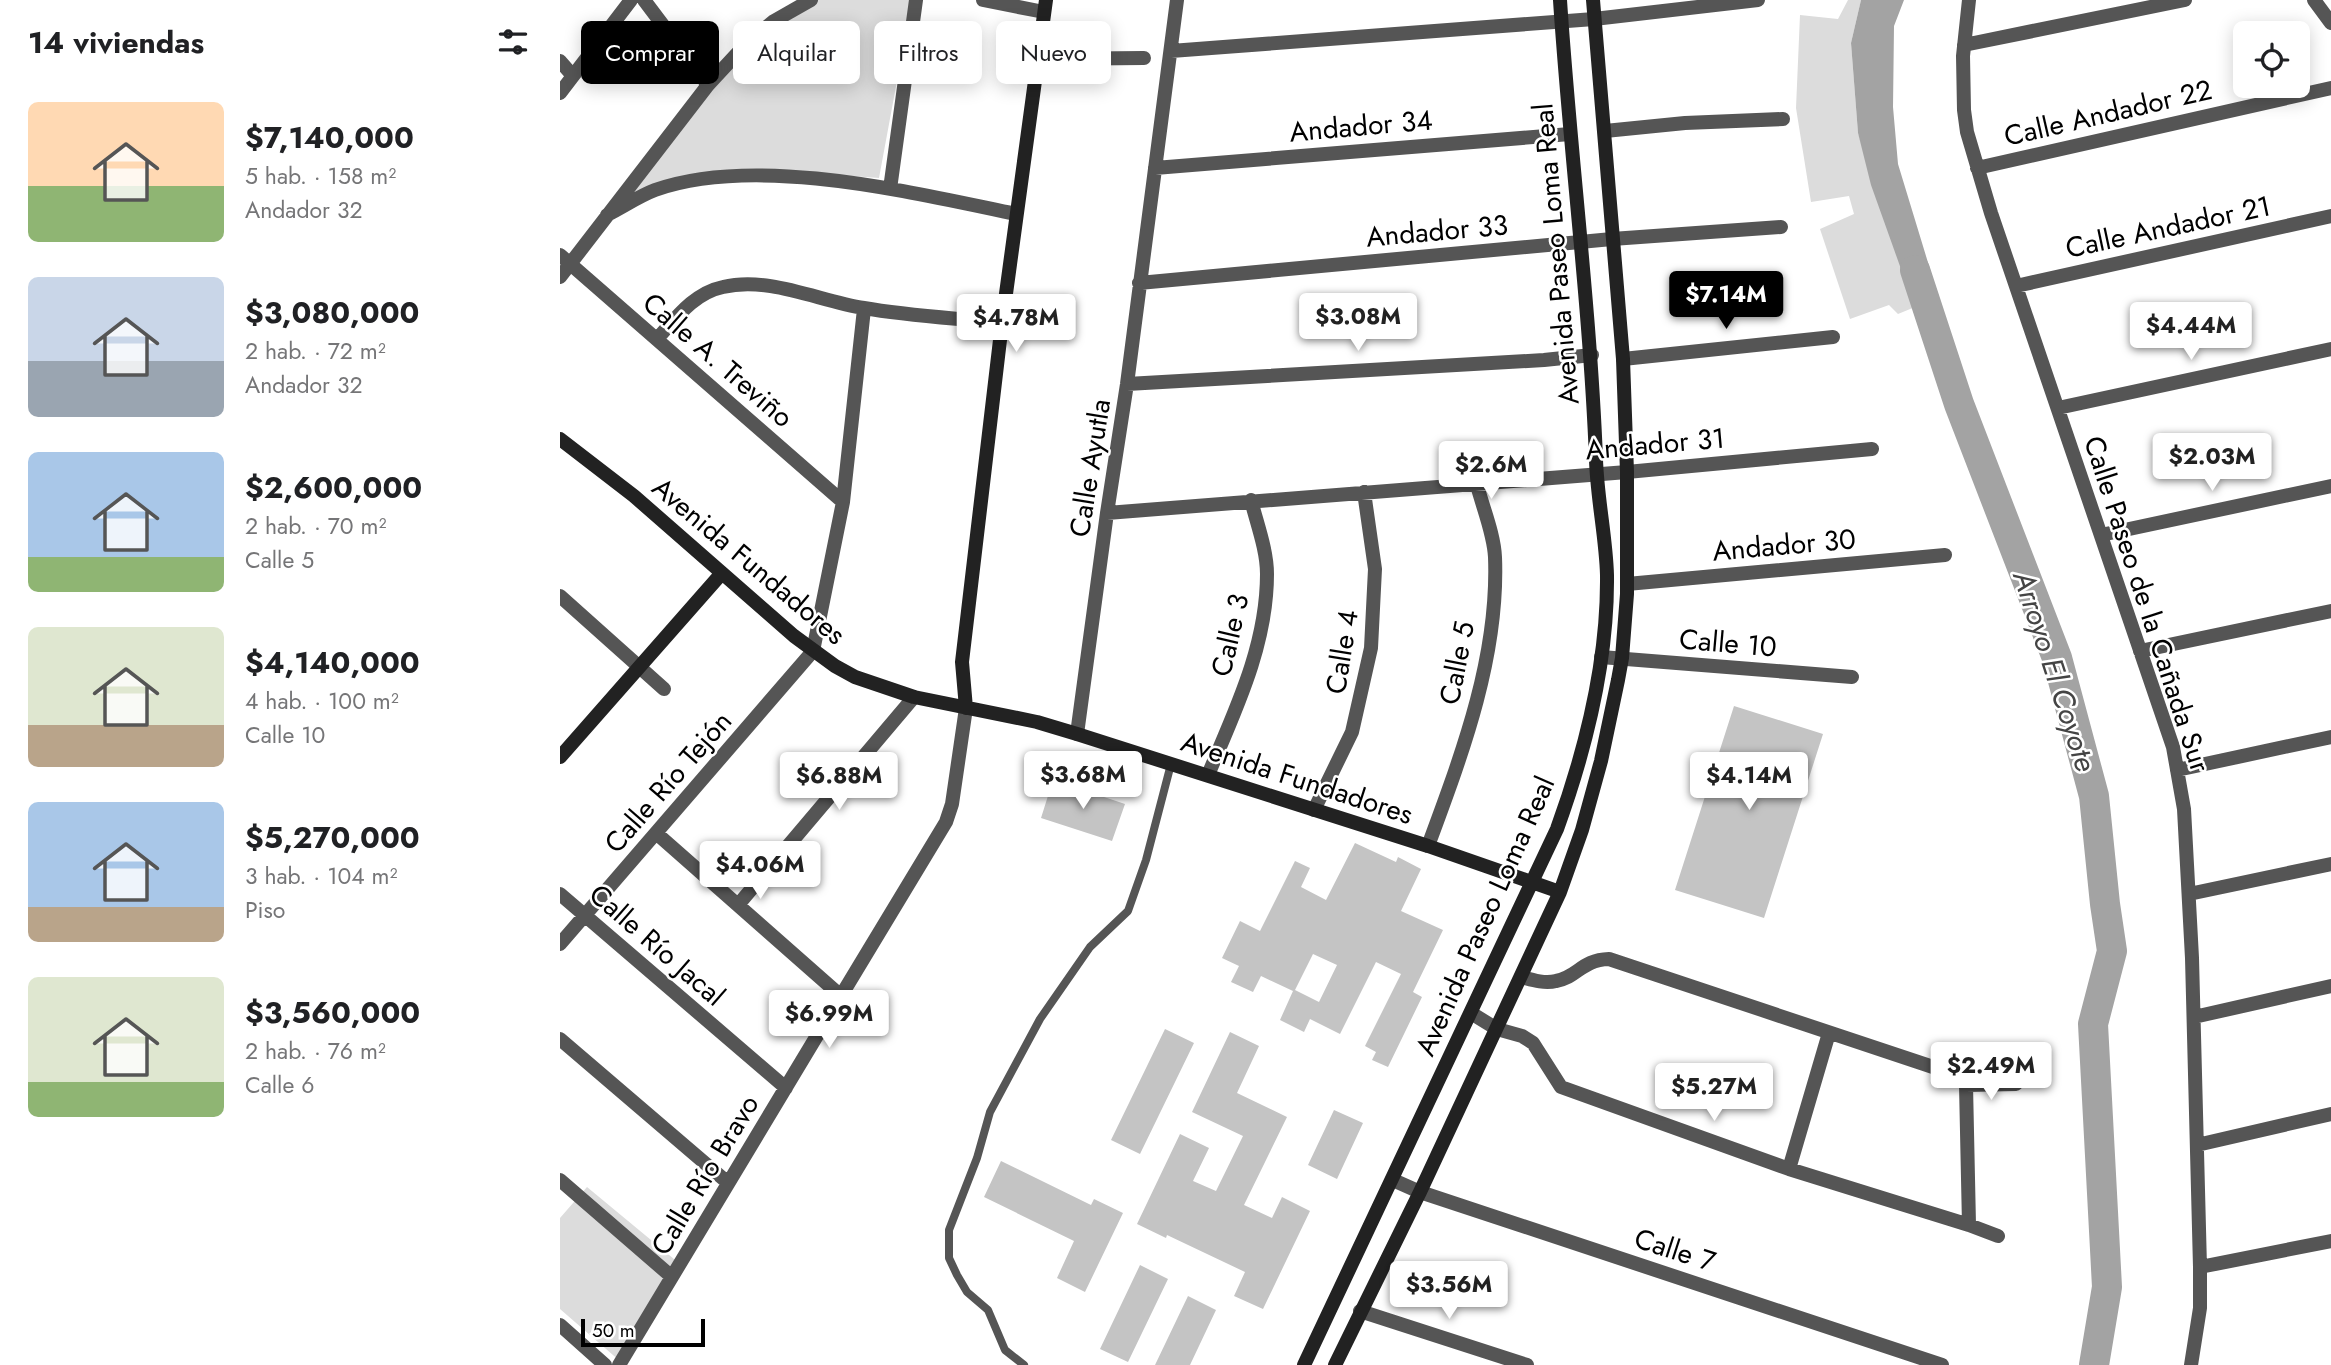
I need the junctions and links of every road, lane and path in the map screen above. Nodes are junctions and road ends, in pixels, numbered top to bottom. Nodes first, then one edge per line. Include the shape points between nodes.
1 (631, 0) edge
2 (644, 0) edge
3 (811, 0) edge
4 (916, 0) edge
5 (983, 0) edge
6 (1177, 0) edge
7 (1560, 0) edge
8 (1593, 0) edge
9 (1758, 0) edge
10 (1969, 0) edge
11 (2185, 0) edge
12 (2314, 0) edge
13 (1045, 6) edge
14 (1594, 19) junction
15 (1562, 20) junction
16 (2331, 23) edge
17 (1964, 45) junction
18 (1171, 51) junction
19 (1111, 58) edge
20 (1144, 58) dead end
21 (560, 61) edge
22 (573, 76) junction
23 (1034, 84) edge
24 (708, 85) junction
25 (2331, 88) edge
26 (560, 93) edge
27 (1783, 119) dead end
28 (1605, 131) junction
29 (1570, 134) junction
30 (1155, 168) junction
31 (1977, 168) junction
32 (890, 188) junction
33 (607, 215) junction
34 (1016, 215) junction
35 (2331, 216) edge
36 (1781, 227) dead end
37 (1612, 239) junction
38 (1581, 242) junction
39 (565, 260) edge
40 (560, 277) edge
41 (1139, 283) junction
42 (2016, 286) junction
43 (864, 309) junction
44 (1002, 323) junction
45 (1833, 337) dead end
46 (657, 339) junction
47 (2331, 349) edge
48 (1591, 355) junction
49 (1623, 359) junction
50 (1127, 384) junction
51 (2058, 408) junction
52 (560, 439) edge
53 (1872, 449) dead end
54 (1627, 472) junction
55 (1596, 474) junction
56 (1477, 485) junction
57 (2331, 486) edge
58 (1364, 492) junction
59 (1251, 500) junction
60 (843, 502) junction
61 (1107, 513) junction
62 (2101, 535) junction
63 (1945, 555) dead end
64 (722, 573) junction
65 (1627, 584) junction
66 (560, 596) edge
67 (2331, 611) edge
68 (2140, 651) junction
69 (813, 652) junction
70 (1601, 657) junction
71 (1622, 658) junction
72 (638, 666) junction
73 (1852, 677) dead end
74 (664, 689) dead end
75 (914, 697) junction
76 (1592, 706) junction
77 (966, 708) junction
78 (1612, 709) junction
79 (1077, 734) junction
80 (2331, 737) edge
81 (560, 757) edge
82 (1171, 764) junction
83 (2177, 771) junction
84 (1208, 775) junction
85 (1314, 810) junction
86 (656, 833) junction
87 (1428, 846) junction
88 (2331, 864) edge
89 (1530, 882) junction
90 (1560, 892) junction
91 (560, 894) edge
92 (2189, 894) junction
93 (738, 905) junction
94 (584, 915) junction
95 (560, 944) edge
96 (1521, 977) junction
97 (2331, 986) edge
98 (841, 996) junction
99 (1471, 1013) junction
100 (2194, 1017) junction
101 (1497, 1029) junction
102 (1829, 1033) junction
103 (560, 1039) edge
104 (1966, 1084) junction
105 (2016, 1084) dead end
106 (786, 1088) junction
107 (2331, 1114) edge
108 (2197, 1145) junction
109 (1789, 1169) junction
110 (560, 1180) edge
111 (1393, 1180) junction
112 (727, 1182) junction
113 (1420, 1192) junction
114 (1969, 1225) junction
115 (1998, 1236) dead end
116 (2331, 1241) edge
117 (2200, 1267) junction
118 (672, 1277) junction
119 (1360, 1311) junction
120 (560, 1325) edge
121 (605, 1365) edge
122 (620, 1365) edge
123 (1024, 1365) edge
124 (1304, 1365) edge
125 (1335, 1365) edge
126 (1527, 1365) edge
127 (1942, 1365) edge
128 (2191, 1365) edge

1 - 22 street
2 - 24 street
3 - 24 street via 774,21
4 - 32 street
5 - 13 street
6 - 18 street, Calle Ayutla
7 - 15 street, Avenida Paseo Loma Real
8 - 14 street, Avenida Paseo Loma Real
9 - 14 street
10 - 17 street, Calle Paseo de la Cañada Sur
11 - 17 street
12 - 16 street
14 - 15 street
14 - 28 street, Avenida Paseo Loma Real
15 - 18 street
15 - 29 street, Avenida Paseo Loma Real
17 - 31 street, Calle Paseo de la Cañada Sur via 1966,121
18 - 30 street, Calle Ayutla
19 - 20 street
21 - 22 street
22 - 26 street
23 - 34 street
24 - 33 street
25 - 31 street, Calle Andador 22
27 - 28 street
28 - 37 street, Avenida Paseo Loma Real
29 - 30 street, Andador 34
29 - 38 street, Avenida Paseo Loma Real
30 - 41 street, Calle Ayutla
31 - 42 street, Calle Paseo de la Cañada Sur
32 - 33 street via 735,177 655,191
32 - 34 street
33 - 39 street
34 - 44 street
35 - 42 street, Calle Andador 21
36 - 37 street, Andador 33
37 - 38 street, Andador 33
37 - 49 street, Avenida Paseo Loma Real
38 - 41 street, Andador 33
38 - 48 street, Avenida Paseo Loma Real
39 - 40 street
39 - 46 street, Calle A. Treviño
41 - 50 street, Calle Ayutla
42 - 51 street, Calle Paseo de la Cañada Sur
43 - 44 street
43 - 46 street via 768,286 722,287 684,309
43 - 60 street
44 - 77 street via 962,662
45 - 49 street
46 - 60 street, Calle A. Treviño
47 - 51 street
48 - 50 street
48 - 55 street, Avenida Paseo Loma Real
49 - 54 street, Avenida Paseo Loma Real
50 - 61 street, Calle Ayutla
51 - 62 street, Calle Paseo de la Cañada Sur
52 - 64 street, Avenida Fundadores
53 - 54 street, Andador 31
54 - 55 street, Andador 31
54 - 65 street, Avenida Paseo Loma Real
55 - 56 street, Andador 31
55 - 70 street, Avenida Paseo Loma Real via 1607,573
56 - 58 street, Andador 31
56 - 87 street, Calle 5 via 1495,555 1489,648 1463,747
57 - 62 street
58 - 59 street, Andador 31
58 - 85 street, Calle 4 via 1375,569 1371,649 1352,732
59 - 61 street, Andador 31
59 - 84 street, Calle 3 via 1267,572 1264,617 1237,709
60 - 69 street
61 - 79 street, Calle Ayutla
62 - 68 street, Calle Paseo de la Cañada Sur
63 - 65 street, Andador 30
64 - 69 street, Avenida Fundadores
64 - 72 street
65 - 71 street, Avenida Paseo Loma Real
66 - 72 street
67 - 68 street
68 - 83 street, Calle Paseo de la Cañada Sur
69 - 75 street, Avenida Fundadores via 855,677
69 - 86 street, Calle Río Tejón
70 - 71 street, Calle 10
70 - 76 street, Avenida Paseo Loma Real
71 - 73 street, Calle 10
71 - 78 street, Avenida Paseo Loma Real
72 - 74 street
72 - 81 street
75 - 77 street, Avenida Fundadores
75 - 93 street
76 - 78 street
76 - 89 street, Avenida Paseo Loma Real via 1569,794
77 - 79 street, Avenida Fundadores
77 - 98 street, Calle Río Bravo via 946,822
78 - 90 street, Avenida Paseo Loma Real via 1582,830
79 - 82 street, Avenida Fundadores
80 - 83 street
82 - 84 street, Avenida Fundadores
82 - 123 lane via 1128,911 1090,947 1040,1019 990,1112 948,1230 949,1258 957,1275 967,1292 988,1310 1004,1350
83 - 92 street, Calle Paseo de la Cañada Sur
84 - 85 street, Avenida Fundadores
85 - 87 street, Avenida Fundadores
86 - 93 street
86 - 94 street, Calle Río Tejón
87 - 89 street, Avenida Fundadores
88 - 92 street
89 - 90 street, Avenida Fundadores
89 - 99 street, Avenida Paseo Loma Real
90 - 96 street, Avenida Paseo Loma Real
91 - 94 street, Calle Río Jacal
92 - 100 street, Calle Paseo de la Cañada Sur
93 - 98 street
94 - 95 street, Calle Río Tejón
94 - 106 street, Calle Río Jacal
96 - 101 street, Avenida Paseo Loma Real
96 - 102 street via 1555,982 1583,965 1609,959
97 - 100 street
98 - 106 street, Calle Río Bravo
99 - 101 street
99 - 111 street, Avenida Paseo Loma Real
100 - 108 street, Calle Paseo de la Cañada Sur
101 - 109 street via 1533,1043 1561,1087
101 - 113 street, Avenida Paseo Loma Real
102 - 104 street via 1956,1075
102 - 109 street
103 - 112 street
104 - 105 street
104 - 114 street
106 - 112 street, Calle Río Bravo
107 - 108 street
108 - 117 street, Calle Paseo de la Cañada Sur
109 - 114 street
110 - 118 street
111 - 113 street, Calle 7
111 - 124 street, Avenida Paseo Loma Real
112 - 118 street, Calle Río Bravo
113 - 119 street, Avenida Paseo Loma Real
113 - 127 street, Calle 7
114 - 115 street
116 - 117 street
117 - 128 street, Calle Paseo de la Cañada Sur via 2200,1308
118 - 122 street, Calle Río Bravo
119 - 125 street, Avenida Paseo Loma Real
119 - 126 street
120 - 121 street

